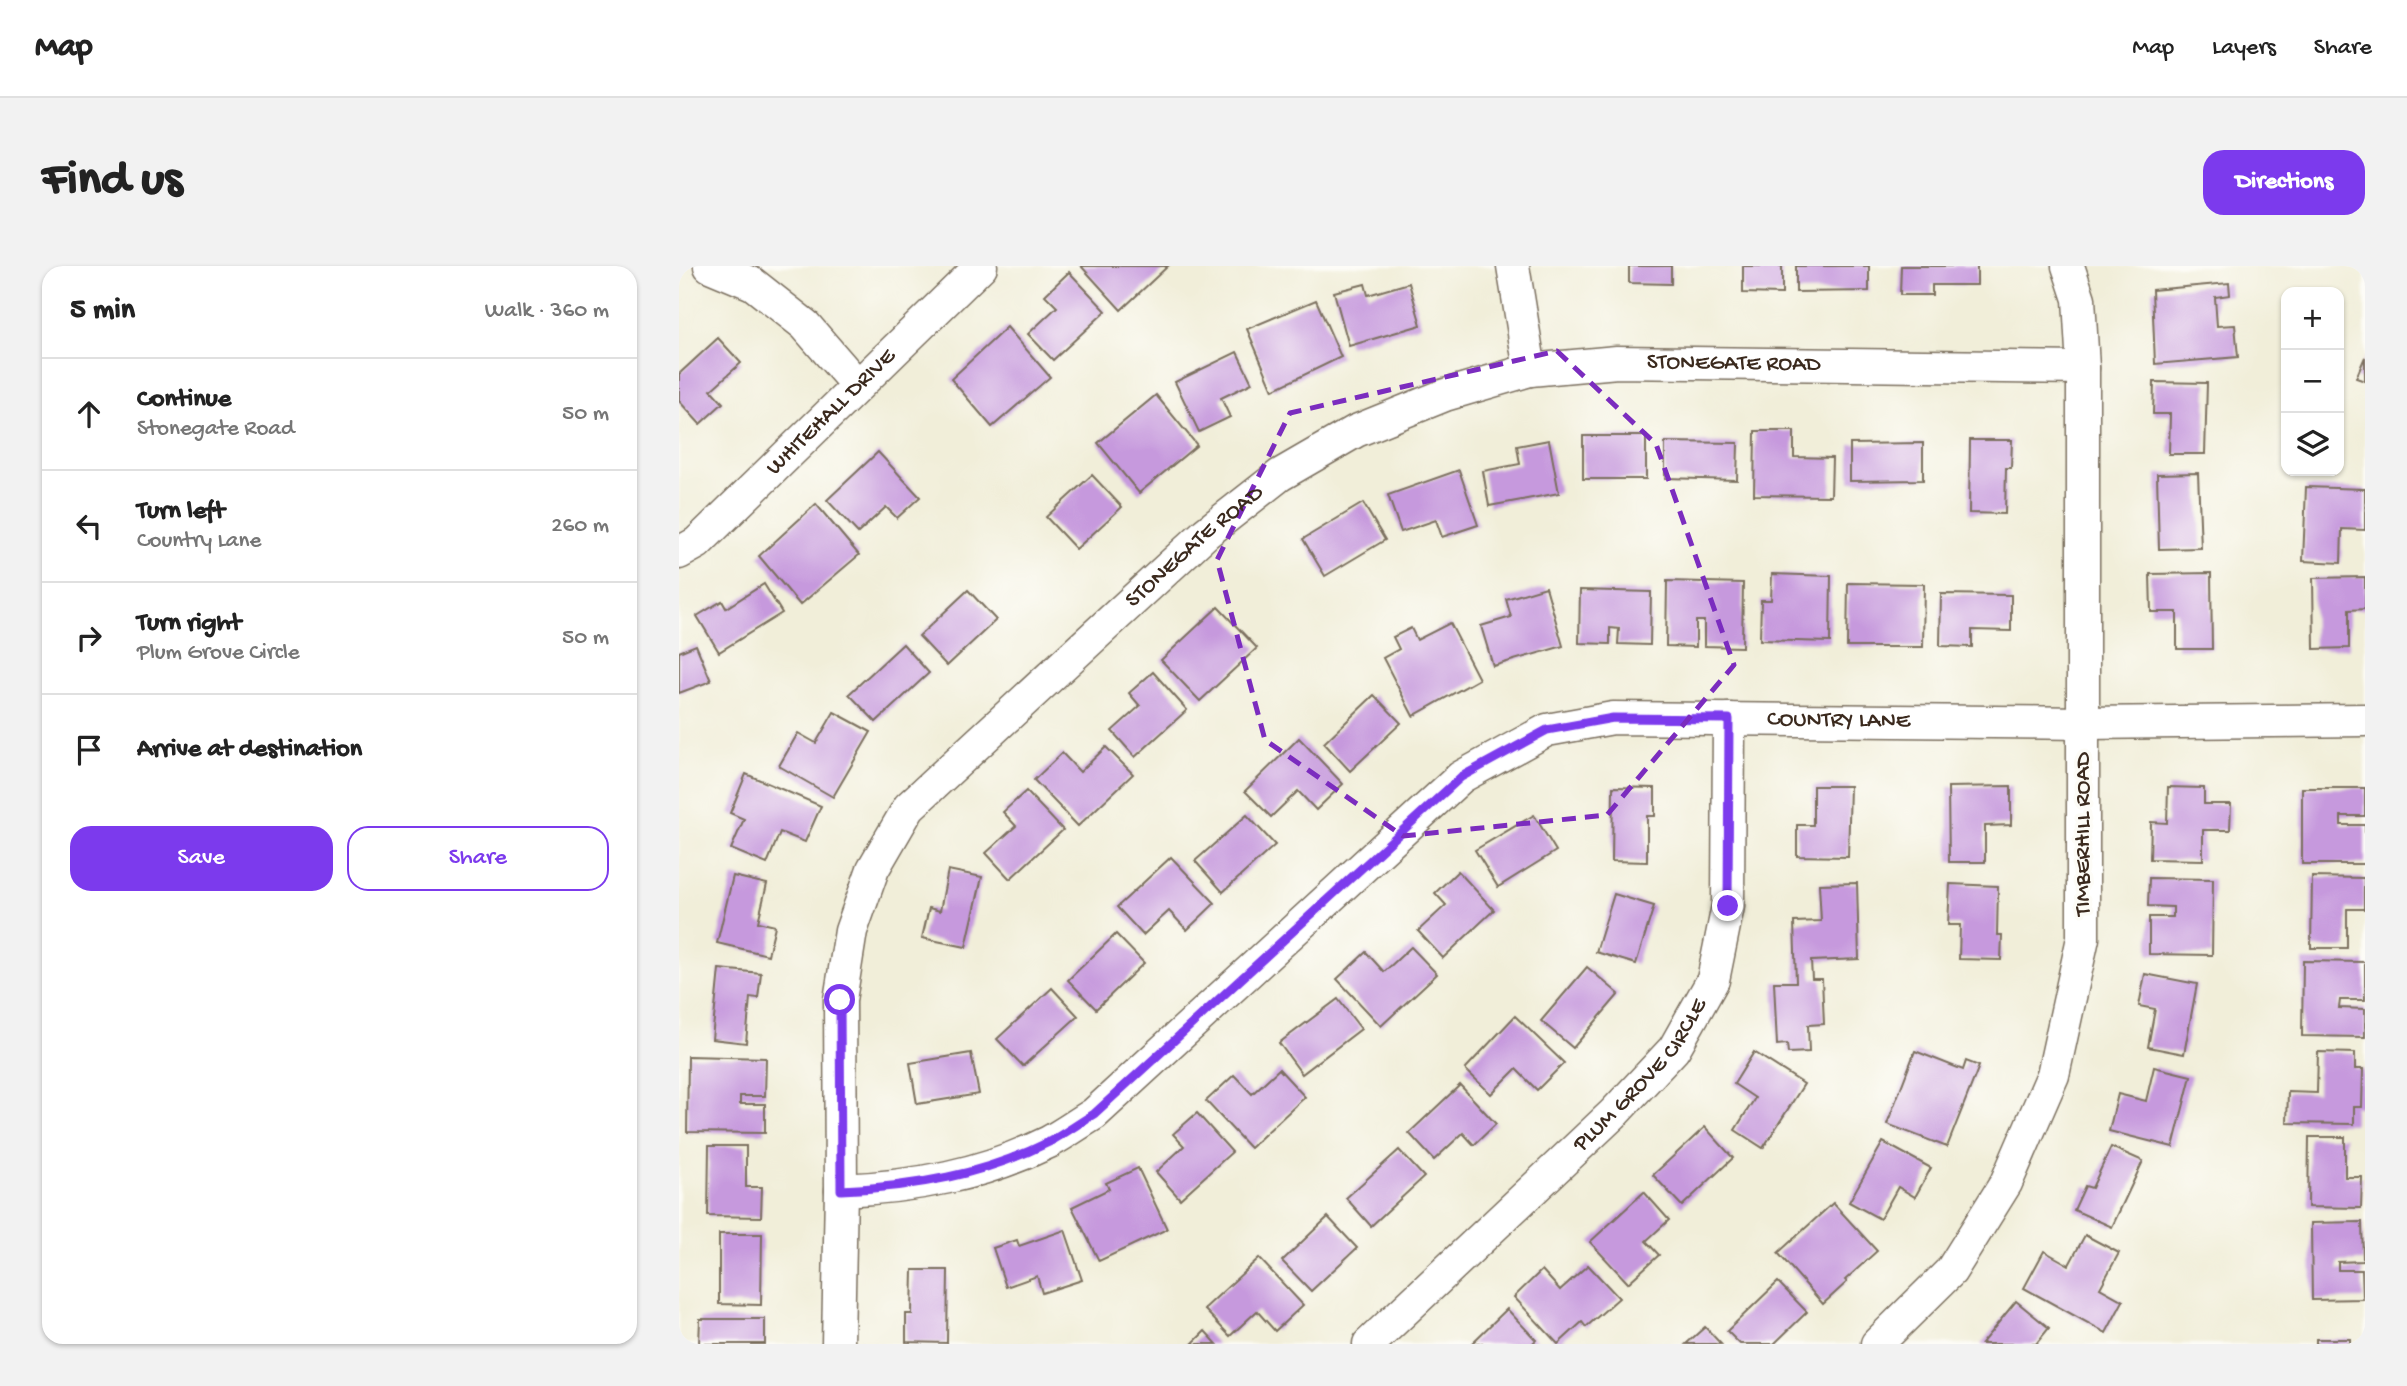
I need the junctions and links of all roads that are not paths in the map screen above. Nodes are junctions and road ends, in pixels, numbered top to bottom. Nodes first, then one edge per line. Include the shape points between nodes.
1 (711, 266) edge
2 (981, 266) edge
3 (1513, 266) edge
4 (2068, 266) edge
5 (2083, 368) junction
6 (1530, 370) junction
7 (857, 385) junction
8 (679, 553) edge
9 (1729, 719) junction
10 (2365, 720) edge
11 (2084, 723) junction
12 (841, 1190) junction
13 (838, 1344) edge
14 (1369, 1344) edge
15 (1877, 1344) edge

1 - 7 street via 753,284 805,325
2 - 7 street, WHITEHALL DRIVE
3 - 6 street
4 - 5 street, TIMBERHILL ROAD via 2079,299
5 - 6 street, STONEGATE ROAD via 1616,362
5 - 11 street, TIMBERHILL ROAD
6 - 12 street, STONEGATE ROAD via 1445,395 1356,431 1280,475 1206,533 909,807 873,869 851,931 840,1000
7 - 8 street, WHITEHALL DRIVE via 697,543
9 - 11 street, COUNTRY LANE
9 - 12 street, COUNTRY LANE via 1613,718 1547,730 1461,777 1094,1114 1049,1142 994,1164 937,1181
9 - 14 street, PLUM GROVE CIRCLE via 1728,906 1713,980 1674,1049 1613,1114
10 - 11 street, COUNTRY LANE
11 - 15 street, TIMBERHILL ROAD via 2083,938 2053,1075 2006,1183 1951,1271
12 - 13 street, STONEGATE ROAD

